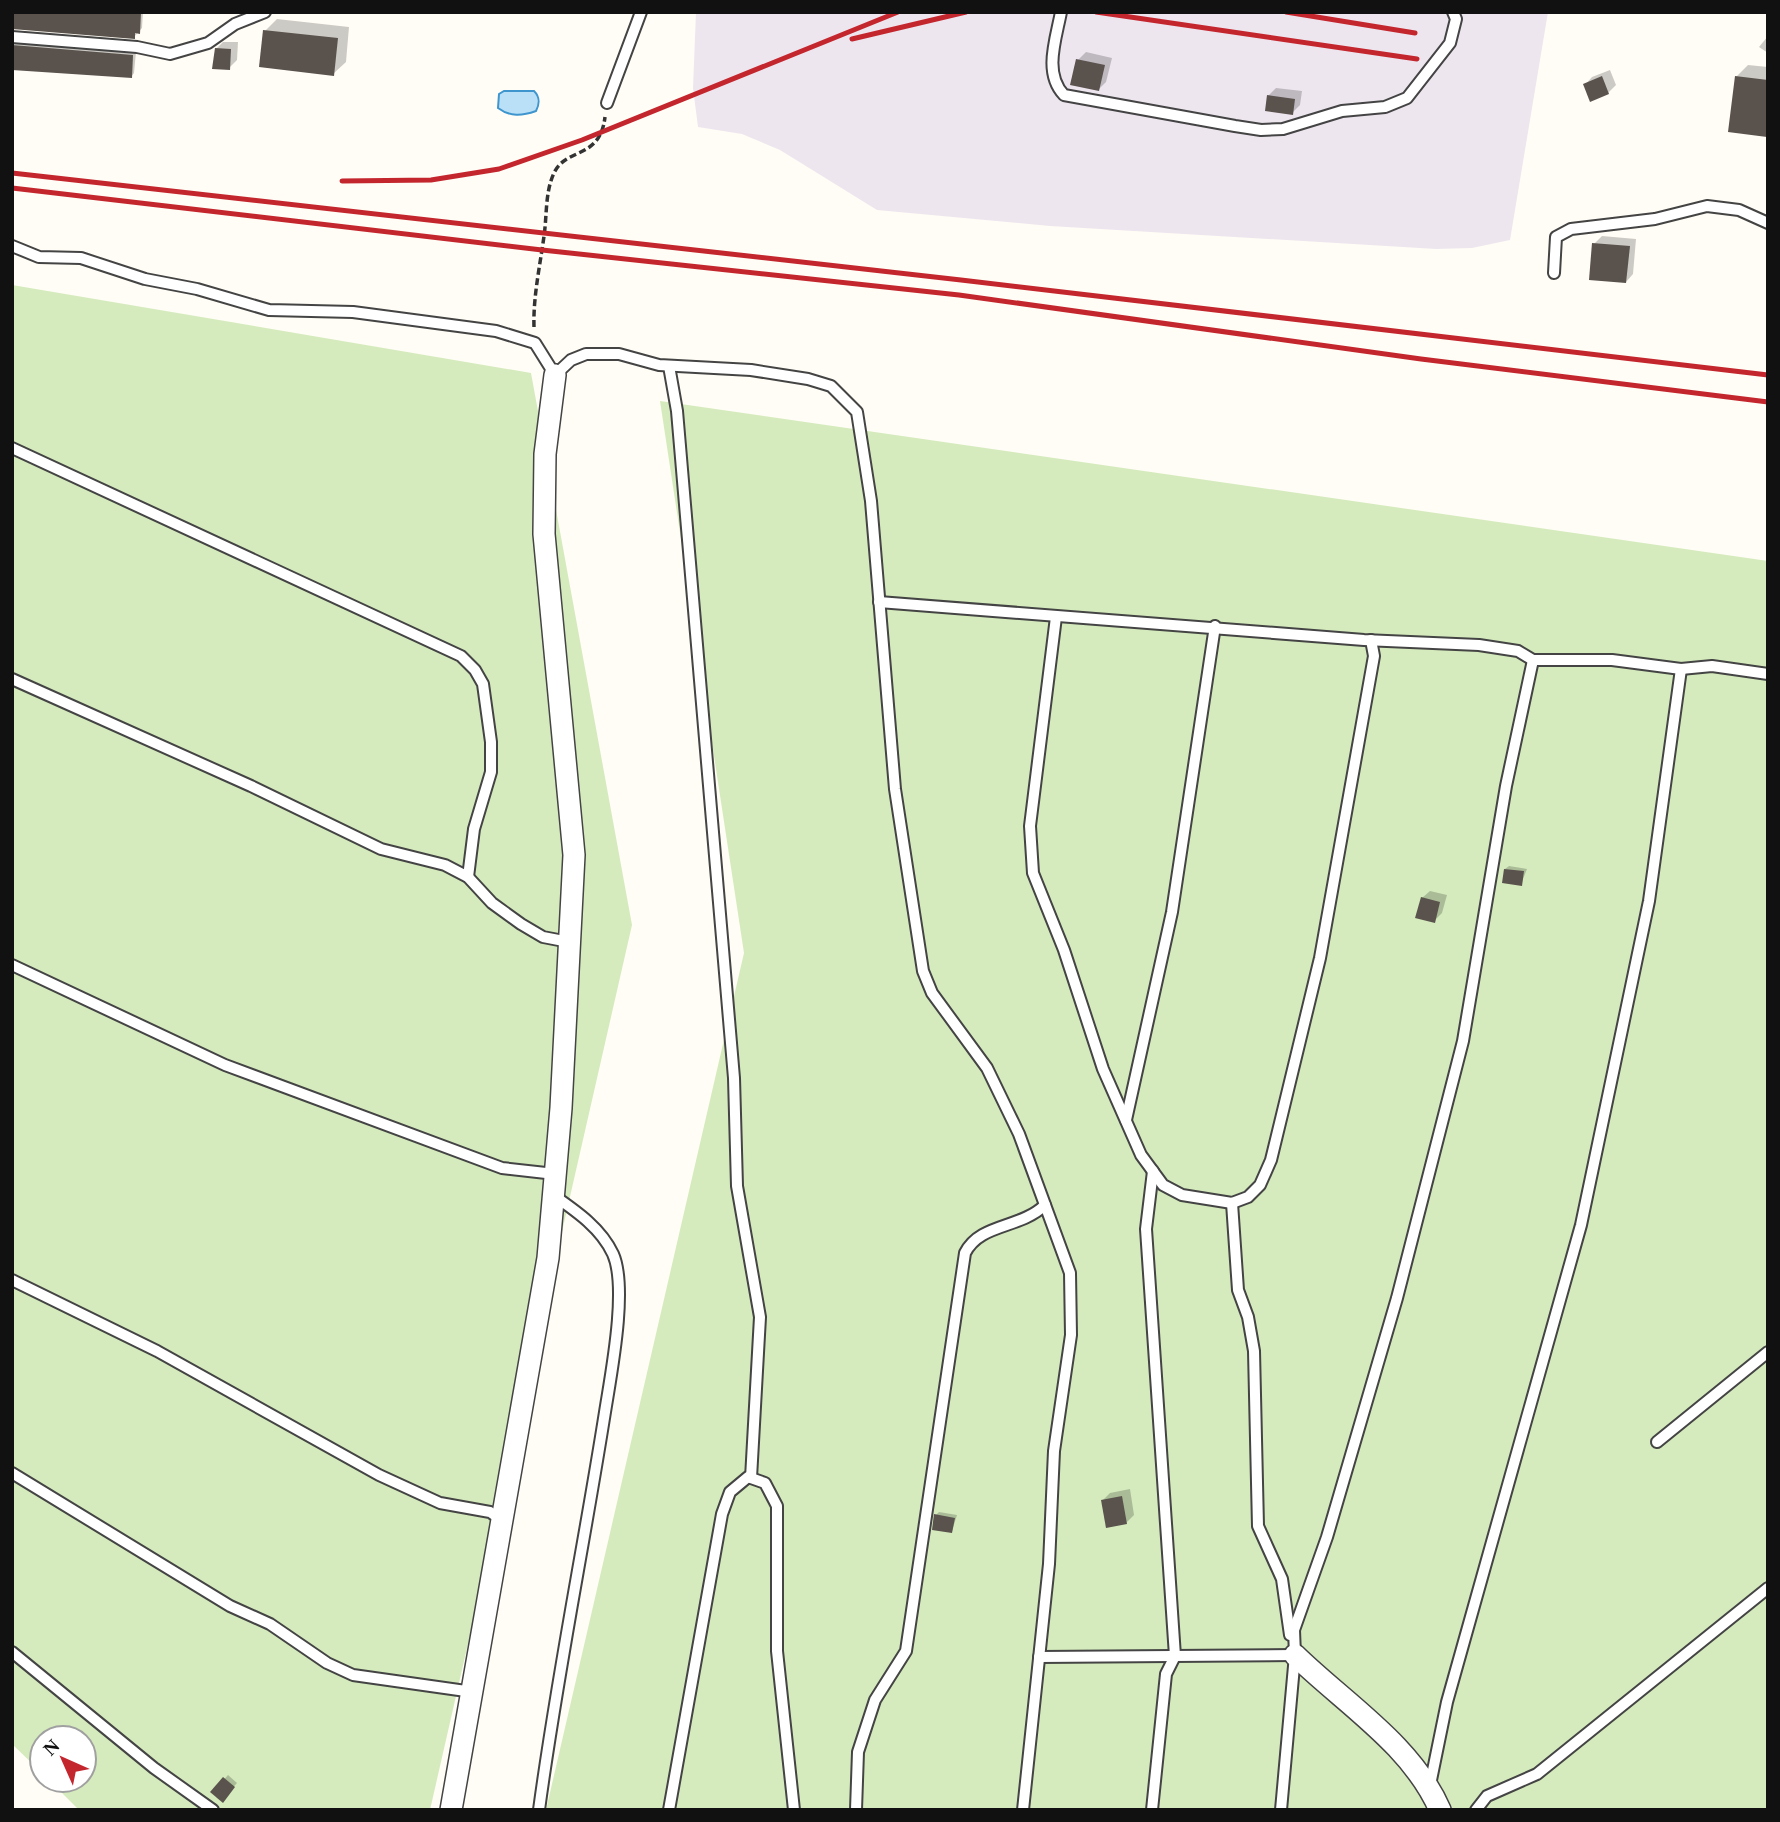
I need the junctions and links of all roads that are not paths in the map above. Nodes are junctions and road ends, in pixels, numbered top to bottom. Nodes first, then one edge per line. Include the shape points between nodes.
1 (265, 12) edge
2 (641, 12) edge
3 (1061, 12) edge
4 (1453, 12) edge
5 (12, 37) edge
6 (607, 103) road end
7 (1768, 223) edge
8 (12, 246) edge
9 (1554, 272) dead end
10 (669, 366) junction
11 (555, 375) junction
12 (12, 448) edge
13 (880, 602) junction
14 (1056, 617) junction
15 (1215, 626) junction
16 (1371, 640) junction
17 (1533, 660) junction
18 (1681, 669) junction
19 (1768, 674) edge
20 (12, 679) edge
21 (468, 877) junction
22 (569, 942) junction
23 (12, 965) edge
24 (1126, 1120) junction
25 (1153, 1171) junction
26 (555, 1174) junction
27 (553, 1195) junction
28 (1231, 1203) junction
29 (1045, 1205) junction
30 (12, 1280) edge
31 (1768, 1352) edge
32 (1657, 1442) dead end
33 (12, 1473) edge
34 (751, 1478) junction
35 (500, 1519) junction
36 (1768, 1588) edge
37 (12, 1652) edge
38 (1295, 1655) junction
39 (1175, 1656) junction
40 (1039, 1657) junction
41 (474, 1692) junction
42 (1435, 1800) edge
43 (213, 1810) edge
44 (451, 1810) edge
45 (539, 1810) edge
46 (669, 1810) edge
47 (794, 1810) edge
48 (856, 1810) edge
49 (1023, 1810) edge
50 (1153, 1810) edge
51 (1282, 1810) edge
52 (1476, 1810) edge

1 - 5 lane via 235,24 208,43 170,54
2 - 6 lane
3 - 4 lane via 1052,63 1054,85 1064,95 1261,130 1307,123 1342,111 1385,107 1407,98 1450,43 1456,19
7 - 9 lane via 1739,210 1707,206 1655,219 1571,229 1556,237
8 - 11 lane via 39,257 81,258 269,310 353,312 496,331 535,343
10 - 11 lane via 619,354 586,354
10 - 13 lane via 751,370 808,379 831,386 847,399 857,412 861,433
10 - 34 lane via 677,411 734,1078 737,1186 760,1317
11 - 22 street via 545,454 544,534 574,855
12 - 21 lane via 461,656 483,684 491,742 491,772 474,829
13 - 14 lane
13 - 29 lane via 895,789 923,971 932,993 988,1068
14 - 15 lane
14 - 24 lane via 1030,826 1033,873 1103,1069
15 - 16 lane
15 - 24 lane via 1172,912
16 - 17 lane via 1479,645 1518,652
16 - 28 lane via 1374,656 1320,958 1271,1160 1260,1185 1248,1197
17 - 18 lane via 1612,660
17 - 38 lane via 1506,786 1463,1041 1397,1298 1327,1537 1294,1630
18 - 19 lane via 1712,666
18 - 42 lane via 1648,901 1581,1225 1447,1702 1431,1769
20 - 21 lane via 382,849 445,865
21 - 22 lane via 492,903 521,924 543,937
22 - 26 street
23 - 26 lane via 225,1065 502,1168
24 - 25 lane
25 - 28 lane via 1163,1185 1182,1195
25 - 39 lane via 1146,1229
26 - 27 street
27 - 35 street via 548,1258
27 - 45 lane via 582,1215 603,1238 614,1255 618,1277 615,1343
28 - 38 lane via 1238,1290 1254,1352 1258,1526 1282,1578
29 - 40 lane via 1070,1273 1071,1335 1054,1451
29 - 48 lane via 1031,1218 980,1235 965,1253 906,1651 875,1700 858,1752
30 - 35 lane via 168,1357 379,1475 440,1503 490,1512
31 - 32 lane
33 - 41 lane via 230,1606 270,1624 338,1669
34 - 46 lane via 738,1482 722,1514
34 - 47 lane via 765,1483 777,1506 777,1651
35 - 41 street
36 - 52 lane via 1537,1774 1487,1796
37 - 43 lane
38 - 39 lane
38 - 42 street via 1378,1730 1419,1773
38 - 51 lane
39 - 40 lane
39 - 50 lane via 1166,1674
40 - 49 lane
41 - 44 street

